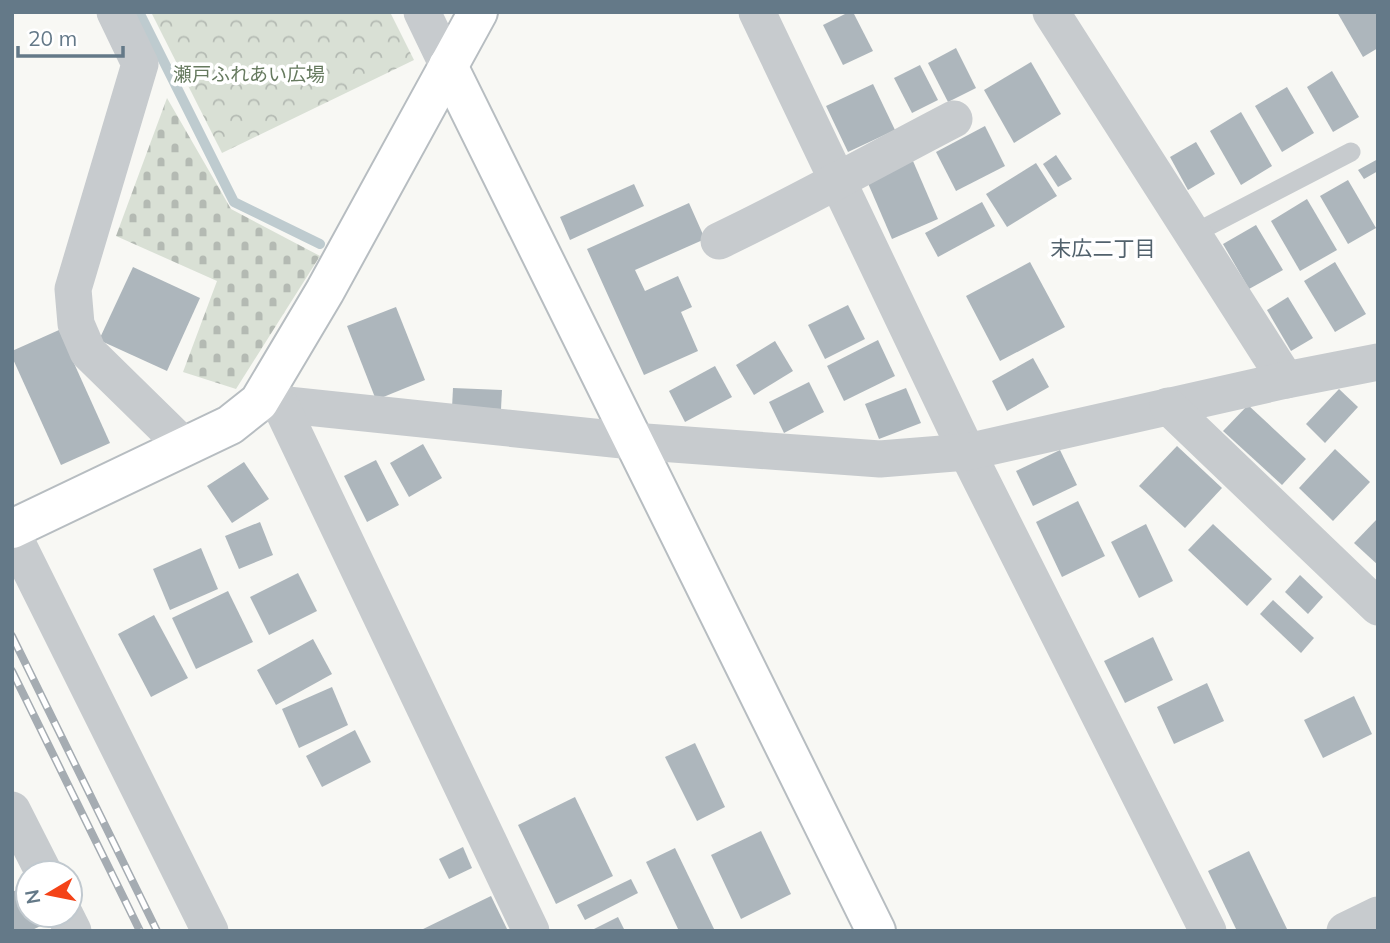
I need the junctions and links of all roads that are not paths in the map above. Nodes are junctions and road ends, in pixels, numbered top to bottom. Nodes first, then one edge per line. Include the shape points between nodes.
1 (115, 12) edge
2 (422, 12) edge
3 (478, 12) edge
4 (757, 12) edge
5 (1051, 12) edge
6 (448, 66) junction
7 (954, 119) dead end
8 (1351, 152) dead end
9 (828, 186) junction
10 (1193, 234) junction
11 (719, 241) dead end
12 (1378, 362) edge
13 (1286, 380) junction
14 (270, 404) junction
15 (1168, 406) junction
16 (632, 441) junction
17 (185, 447) junction
18 (950, 453) junction
19 (12, 531) edge
20 (1378, 607) edge
21 (12, 810) edge
22 (37, 859) edge
23 (1378, 915) edge
24 (210, 931) edge
25 (531, 931) edge
26 (876, 931) edge
27 (1208, 931) edge
28 (1345, 931) edge

1 - 17 street via 140,64 73,289 76,324 88,352
2 - 6 street
3 - 6 street
4 - 9 street
5 - 10 street
6 - 14 street via 325,291
6 - 16 street
7 - 9 street
8 - 10 lane
9 - 11 street
9 - 18 street
10 - 13 street
12 - 13 street
13 - 15 street
14 - 16 street
14 - 17 street
14 - 25 street
15 - 18 street
15 - 20 street
16 - 18 street via 880,459
16 - 26 street
17 - 19 street
18 - 27 street
19 - 24 street
21 - 22 street
23 - 28 street

